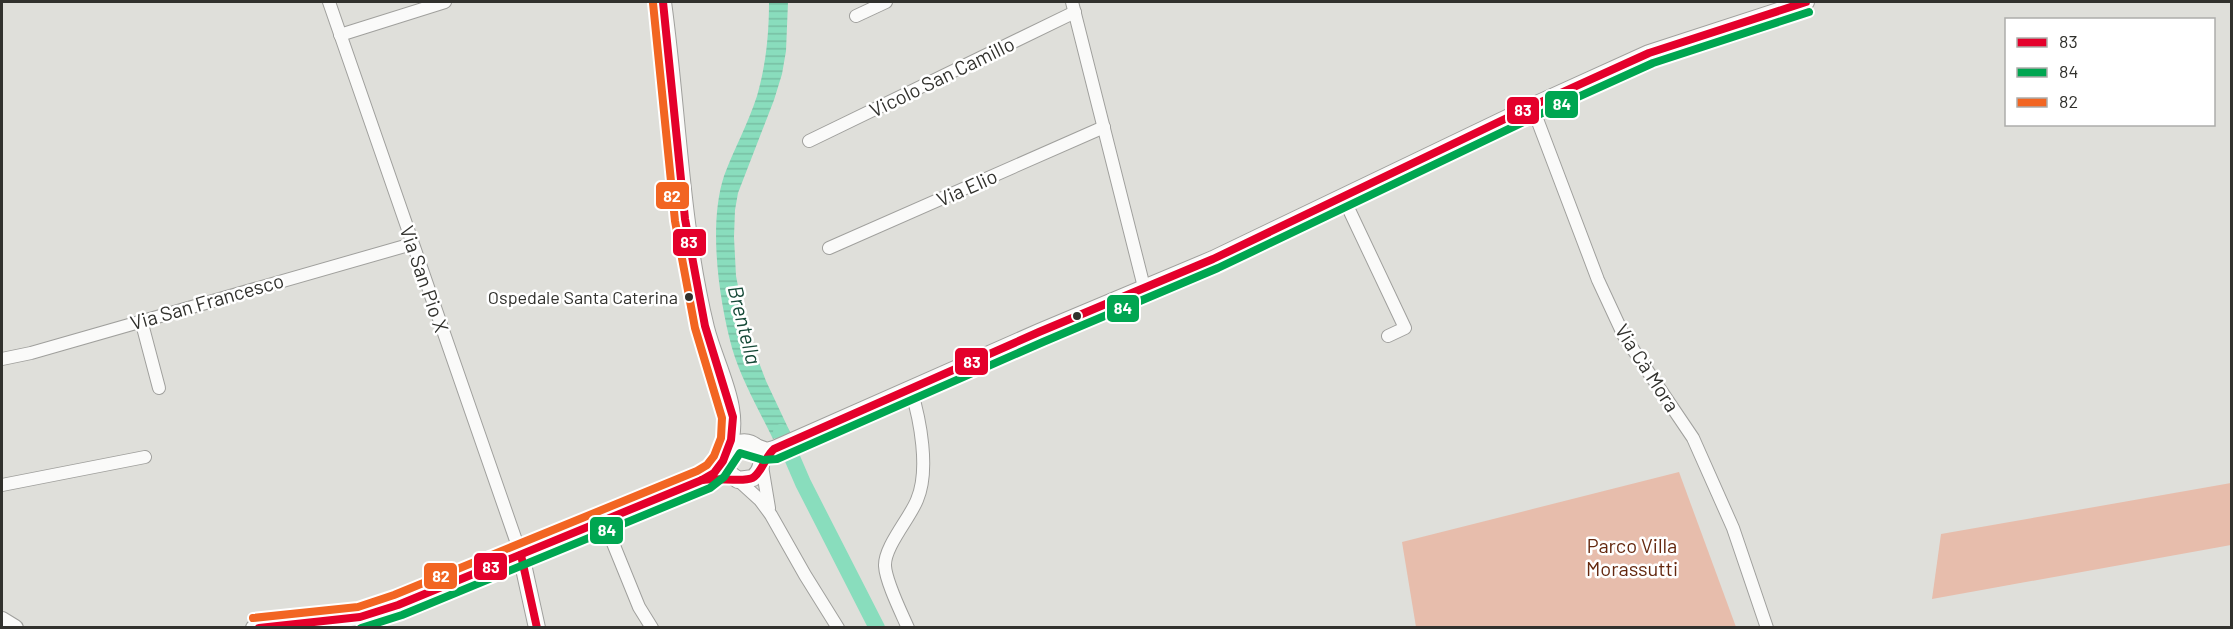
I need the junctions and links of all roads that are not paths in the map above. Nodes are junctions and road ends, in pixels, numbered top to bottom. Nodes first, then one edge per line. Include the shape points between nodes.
1 (329, 2) edge
2 (445, 2) edge
3 (663, 2) edge
4 (886, 2) edge
5 (1806, 2) edge
6 (1074, 7) edge
7 (856, 16) dead end
8 (340, 35) junction
9 (1532, 106) junction
10 (1104, 127) junction
11 (809, 141) dead end
12 (1343, 197) junction
13 (412, 244) junction
14 (829, 248) dead end
15 (1144, 287) junction
16 (141, 320) junction
17 (1388, 336) dead end
18 (2, 359) edge
19 (159, 388) dead end
20 (911, 390) junction
21 (729, 399) junction
22 (726, 454) junction
23 (758, 456) junction
24 (145, 457) dead end
25 (736, 479) junction
26 (702, 480) junction
27 (2, 485) edge
28 (771, 515) junction
29 (604, 521) junction
30 (521, 555) junction
31 (361, 622) edge
32 (254, 627) edge
33 (537, 627) edge
34 (652, 627) edge
35 (838, 627) edge
36 (908, 627) edge
37 (1767, 627) edge

1 - 8 street, Via San Pio X
2 - 8 street
3 - 21 street via 686,219 705,326
4 - 7 street
5 - 9 street via 1648,53
6 - 10 street
6 - 11 street, Vicolo San Camillo
8 - 13 street, Via San Pio X
9 - 12 street
9 - 37 street, Via Cà Mora via 1598,280 1624,336 1698,448 1733,528
10 - 14 street, Via Elio
10 - 15 street
12 - 15 street
12 - 17 street via 1405,328
13 - 16 street, Via San Francesco
13 - 30 street, Via San Pio X
15 - 20 street
16 - 18 street, Via San Francesco
16 - 19 street
20 - 23 street
20 - 36 street via 919,421 923,475 918,499 890,549 885,567
21 - 22 street via 733,420
21 - 23 street
22 - 23 street via 737,443 746,442
22 - 25 street via 726,471
22 - 26 street via 716,471
23 - 25 street via 753,478
23 - 28 street
24 - 27 street
25 - 26 street
25 - 28 street
26 - 29 street
28 - 35 street
29 - 30 street
29 - 34 street via 639,608
30 - 31 street
30 - 33 street
31 - 32 street

